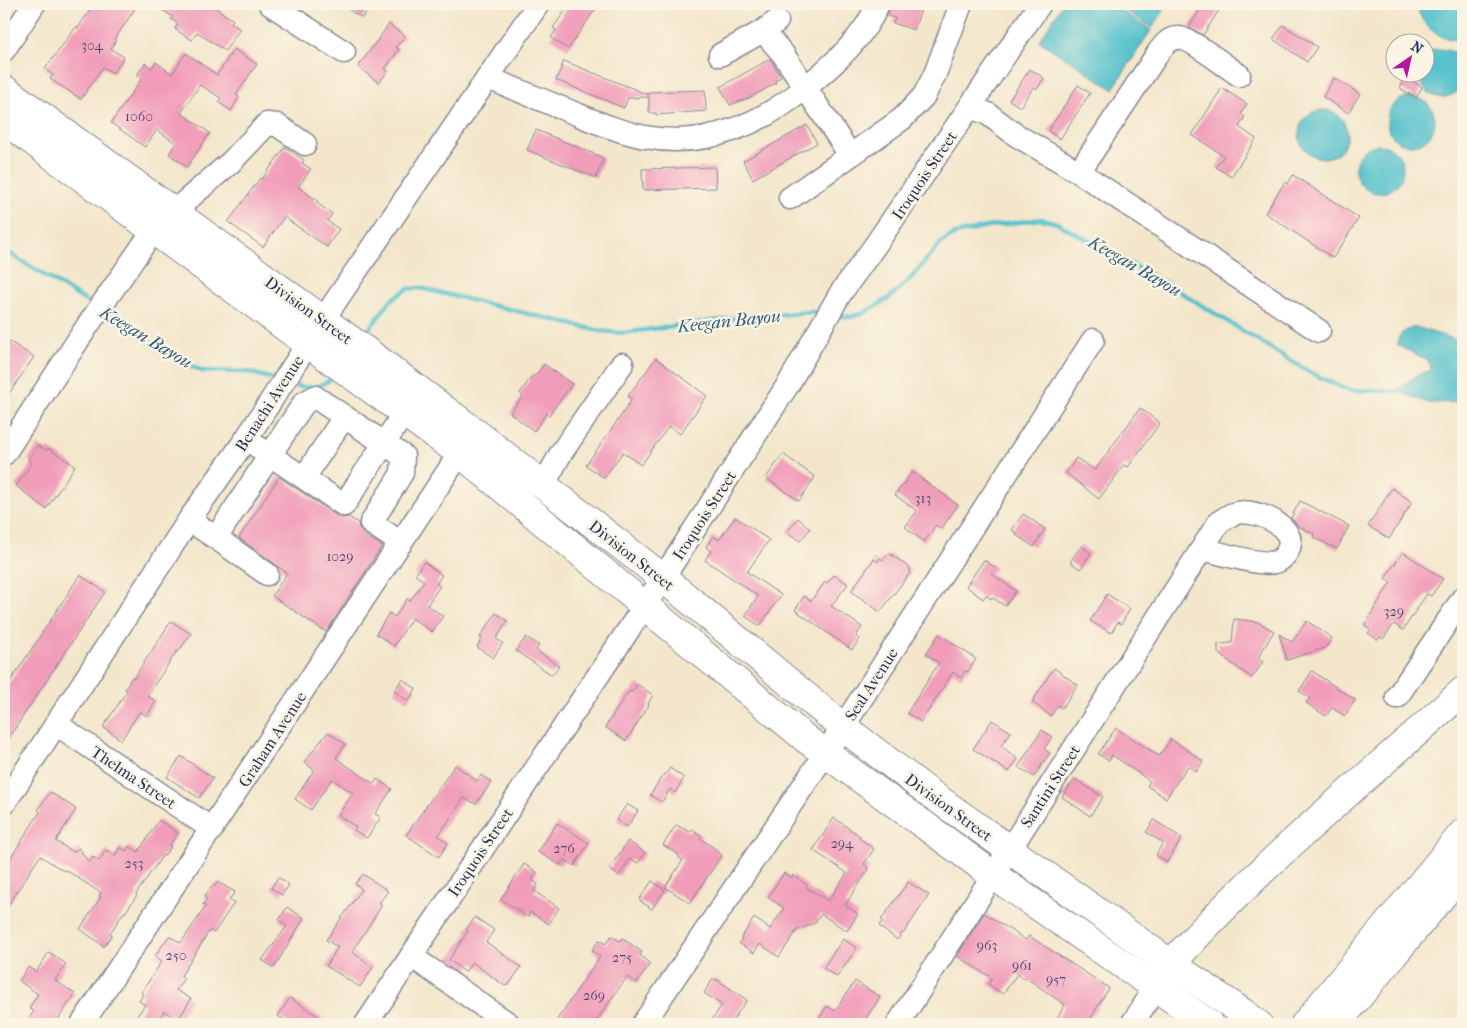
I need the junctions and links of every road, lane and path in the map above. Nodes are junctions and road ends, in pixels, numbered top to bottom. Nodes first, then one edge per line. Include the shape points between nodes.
1 (34, 4) edge
2 (270, 4) edge
3 (538, 4) edge
4 (878, 4) edge
5 (961, 4) edge
6 (1040, 4) edge
7 (4, 50) edge
8 (344, 52) dead end
9 (720, 55) dead end
10 (1239, 75) dead end
11 (488, 78) junction
12 (805, 88) junction
13 (4, 89) edge
14 (971, 106) junction
15 (4, 120) edge
16 (305, 144) dead end
17 (850, 155) junction
18 (1079, 172) junction
19 (790, 198) dead end
20 (173, 212) junction
21 (153, 231) junction
22 (323, 320) junction
23 (1319, 331) dead end
24 (1092, 340) dead end
25 (301, 354) junction
26 (622, 364) dead end
27 (404, 413) junction
28 (344, 417) junction
29 (246, 439) junction
30 (384, 443) junction
31 (460, 453) junction
32 (4, 454) edge
33 (271, 455) junction
34 (304, 478) junction
35 (543, 486) junction
36 (344, 505) junction
37 (189, 520) junction
38 (371, 523) junction
39 (216, 538) junction
40 (401, 543) junction
41 (1203, 549) dead end
42 (267, 574) dead end
43 (663, 578) junction
44 (1463, 598) edge
45 (645, 605) junction
46 (1396, 697) dead end
47 (1454, 699) edge
48 (56, 724) junction
49 (843, 727) junction
50 (825, 753) junction
51 (4, 804) edge
52 (212, 829) junction
53 (1463, 833) edge
54 (1009, 850) junction
55 (1463, 871) edge
56 (993, 875) junction
57 (411, 956) junction
58 (1171, 964) junction
59 (1156, 987) junction
60 (82, 1024) edge
61 (366, 1024) edge
62 (508, 1024) edge
63 (643, 1024) edge
64 (898, 1024) edge
65 (1132, 1024) edge
66 (1209, 1024) edge
67 (1258, 1024) edge
68 (1305, 1024) edge
69 (1336, 1024) edge

1 - 7 street
2 - 8 street
3 - 11 street, Benachi Avenue
4 - 12 street via 861,33
5 - 17 street via 924,96 902,119
6 - 14 street, Iroquois Street
9 - 12 street via 770,26
10 - 18 street via 1190,42 1180,38 1165,43
11 - 12 street via 598,123 645,137 676,139 718,135 757,120
11 - 22 street, Benachi Avenue
12 - 17 street
13 - 20 main road, Division Street
14 - 18 street
14 - 43 street, Iroquois Street via 840,294 789,383
15 - 21 main road, Division Street
16 - 20 street via 278,124 267,124 231,162
17 - 19 street
18 - 23 street
20 - 22 main road, Division Street
21 - 25 main road, Division Street
21 - 32 street
22 - 25 street, Benachi Avenue
22 - 35 main road, Division Street
24 - 49 street, Seal Avenue
25 - 27 main road, Division Street via 340,367
25 - 29 street, Benachi Avenue
26 - 35 street via 561,453
27 - 30 street
27 - 31 main road, Division Street
28 - 30 street
28 - 33 street via 315,397 304,403
28 - 34 street
29 - 33 street
29 - 37 street, Benachi Avenue
30 - 36 street
30 - 38 street via 403,456 402,474
31 - 40 street, Graham Avenue
31 - 45 main road, Division Street
33 - 34 street
33 - 39 street
34 - 36 street
35 - 43 main road, Division Street
36 - 38 street
37 - 39 street
37 - 48 street, Benachi Avenue
38 - 40 street
39 - 42 street
40 - 52 street, Graham Avenue
41 - 54 street, Santini Street
43 - 45 street, Iroquois Street
43 - 49 main road, Division Street
44 - 46 street
45 - 50 main road, Division Street
45 - 57 street, Iroquois Street
47 - 58 main road via 1282,852 1202,929
48 - 51 street, Benachi Avenue
48 - 52 street, Thelma Street
49 - 50 street, Seal Avenue
49 - 54 main road, Division Street
50 - 56 main road, Division Street
50 - 63 street, Seal Avenue
52 - 60 street, Graham Avenue
53 - 68 main road
54 - 56 street, Santini Street
54 - 58 main road, Division Street
55 - 69 main road
56 - 59 main road, Division Street
56 - 64 street, Santini Street
57 - 61 street, Iroquois Street
57 - 62 street
58 - 59 street
58 - 67 main road, Division Street
59 - 65 street
59 - 66 main road, Division Street

